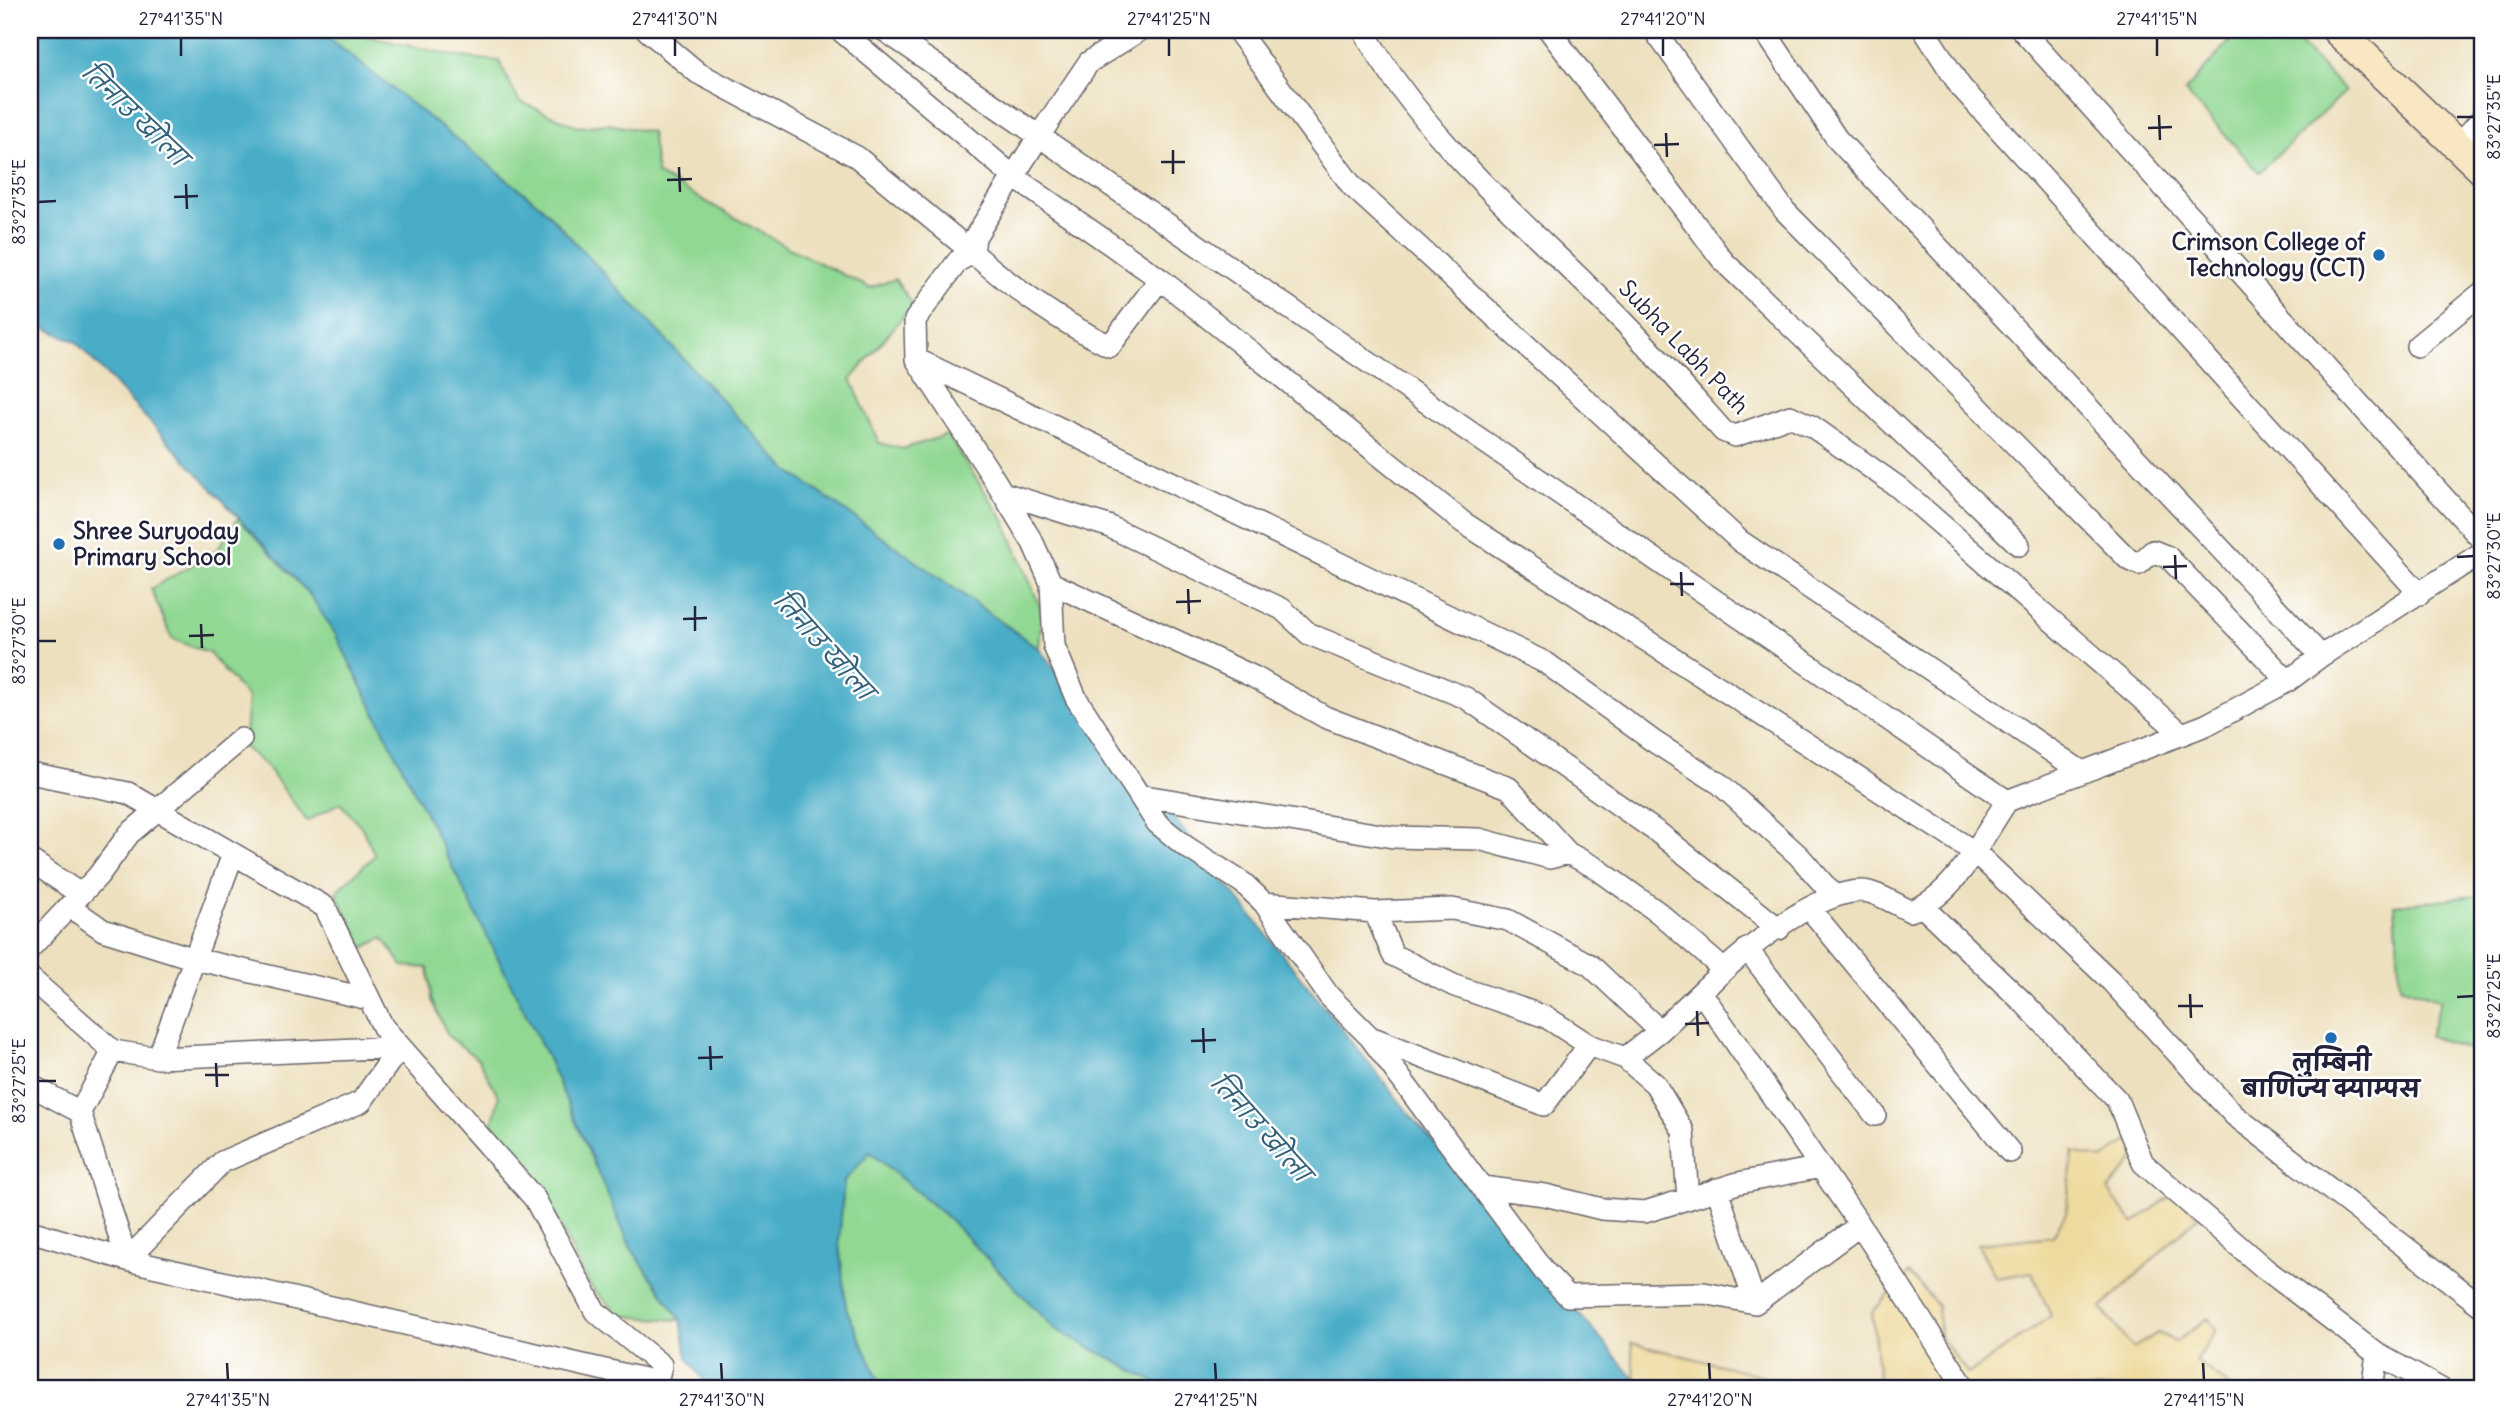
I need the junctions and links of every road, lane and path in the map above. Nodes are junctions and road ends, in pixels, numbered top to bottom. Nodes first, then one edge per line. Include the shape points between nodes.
1 (647, 30) edge
2 (840, 30) edge
3 (884, 30) edge
4 (1140, 30) edge
5 (1237, 30) edge
6 (1363, 30) edge
7 (1549, 30) edge
8 (1654, 30) edge
9 (1764, 30) edge
10 (1924, 30) edge
11 (2022, 30) edge
12 (2337, 30) edge
13 (909, 38) edge
14 (2483, 117) edge
15 (1039, 136) junction
16 (2458, 146) junction
17 (2483, 170) edge
18 (1014, 177) junction
19 (973, 253) junction
20 (1160, 279) junction
21 (2483, 292) edge
22 (2417, 346) dead end
23 (916, 359) junction
24 (1003, 493) junction
25 (2483, 541) edge
26 (2019, 545) dead end
27 (2483, 552) edge
28 (1051, 583) junction
29 (2420, 594) junction
30 (2321, 656) junction
31 (2288, 681) junction
32 (2181, 733) junction
33 (240, 739) dead end
34 (2082, 772) junction
35 (30, 774) edge
36 (1139, 795) junction
37 (2007, 801) junction
38 (156, 809) junction
39 (1568, 853) junction
40 (1976, 853) junction
41 (233, 854) junction
42 (30, 860) edge
43 (1834, 896) junction
44 (74, 900) junction
45 (1264, 903) junction
46 (1923, 907) junction
47 (1810, 909) junction
48 (1375, 912) junction
49 (1779, 929) junction
50 (30, 948) edge
51 (1748, 949) junction
52 (194, 959) junction
53 (1724, 970) junction
54 (30, 978) edge
55 (1701, 992) junction
56 (369, 999) junction
57 (1660, 1031) junction
58 (1370, 1037) junction
59 (1589, 1045) junction
60 (400, 1048) junction
61 (113, 1051) junction
62 (158, 1058) junction
63 (1625, 1058) junction
64 (30, 1085) edge
65 (80, 1112) junction
66 (1875, 1115) dead end
67 (2010, 1152) dead end
68 (1821, 1167) junction
69 (1482, 1187) junction
70 (1717, 1189) junction
71 (1688, 1199) junction
72 (1860, 1225) junction
73 (30, 1231) edge
74 (127, 1260) junction
75 (1755, 1303) junction
76 (2483, 1307) edge
77 (2377, 1354) junction
78 (1963, 1385) dead end
79 (660, 1386) edge
80 (2372, 1389) edge
81 (2441, 1389) edge

1 - 19 street via 698,73 857,157
2 - 18 street
3 - 13 street
4 - 15 street via 1089,62
5 - 34 street via 1352,186 1740,541
6 - 32 street, Subha Labh Path via 1472,174 1623,321 1723,431 1735,436 1790,416 1813,427 1898,487
7 - 26 street via 1724,262
8 - 31 street via 1785,211 2128,559 2139,564 2153,551 2168,557
9 - 30 street via 1837,139
10 - 29 street via 1960,86
11 - 25 street
12 - 16 street
13 - 15 street
14 - 16 street
15 - 18 street
15 - 37 street
16 - 17 street
18 - 19 street via 975,237
18 - 20 street
19 - 20 street via 1021,295 1110,346
19 - 23 street via 958,261 915,320
20 - 40 street via 1464,523
21 - 22 street
23 - 24 street
23 - 43 street via 1546,663 1720,784 1799,856
24 - 28 street
24 - 49 street via 1108,526 1282,609 1309,634 1466,698 1660,834
27 - 29 street
28 - 36 street via 1054,646 1071,687
28 - 39 street via 1254,677 1325,717 1508,788
29 - 30 street
30 - 31 street
31 - 32 street via 2206,725
32 - 34 street
33 - 38 street
34 - 37 street
35 - 38 street via 128,793
36 - 39 street via 1392,837 1479,839 1550,858
36 - 45 street via 1157,822
37 - 40 street
38 - 41 street
38 - 44 street
39 - 53 street via 1659,913
40 - 46 street
40 - 76 street via 2111,981 2234,1115
41 - 52 street
41 - 56 street via 325,907
42 - 44 street
43 - 46 street via 1862,890 1910,911
43 - 47 street
44 - 50 street
44 - 52 street via 103,930
45 - 48 street
45 - 58 street via 1329,996
46 - 77 street via 2117,1100 2143,1163 2264,1268
47 - 49 street
47 - 67 street
48 - 57 street via 1452,909 1508,920 1590,965
48 - 59 street via 1393,955 1455,986 1546,1017
49 - 51 street
51 - 53 street
51 - 66 street
52 - 56 street
52 - 62 street
53 - 55 street
54 - 61 street
55 - 57 street
55 - 68 street
56 - 60 street
57 - 63 street
58 - 59 street via 1545,1105
58 - 69 street
59 - 63 street
60 - 62 street
60 - 74 street via 361,1102 222,1162
60 - 79 street via 535,1199 595,1311 662,1365
61 - 62 street
61 - 65 street
63 - 71 street via 1655,1084 1683,1131
64 - 65 street
65 - 74 street
68 - 70 street
68 - 72 street
69 - 71 street via 1602,1209 1645,1212
69 - 75 street via 1568,1296 1704,1293
70 - 71 street
70 - 75 street
72 - 75 street
72 - 78 street
73 - 74 street
74 - 79 street
77 - 80 street
77 - 81 street

